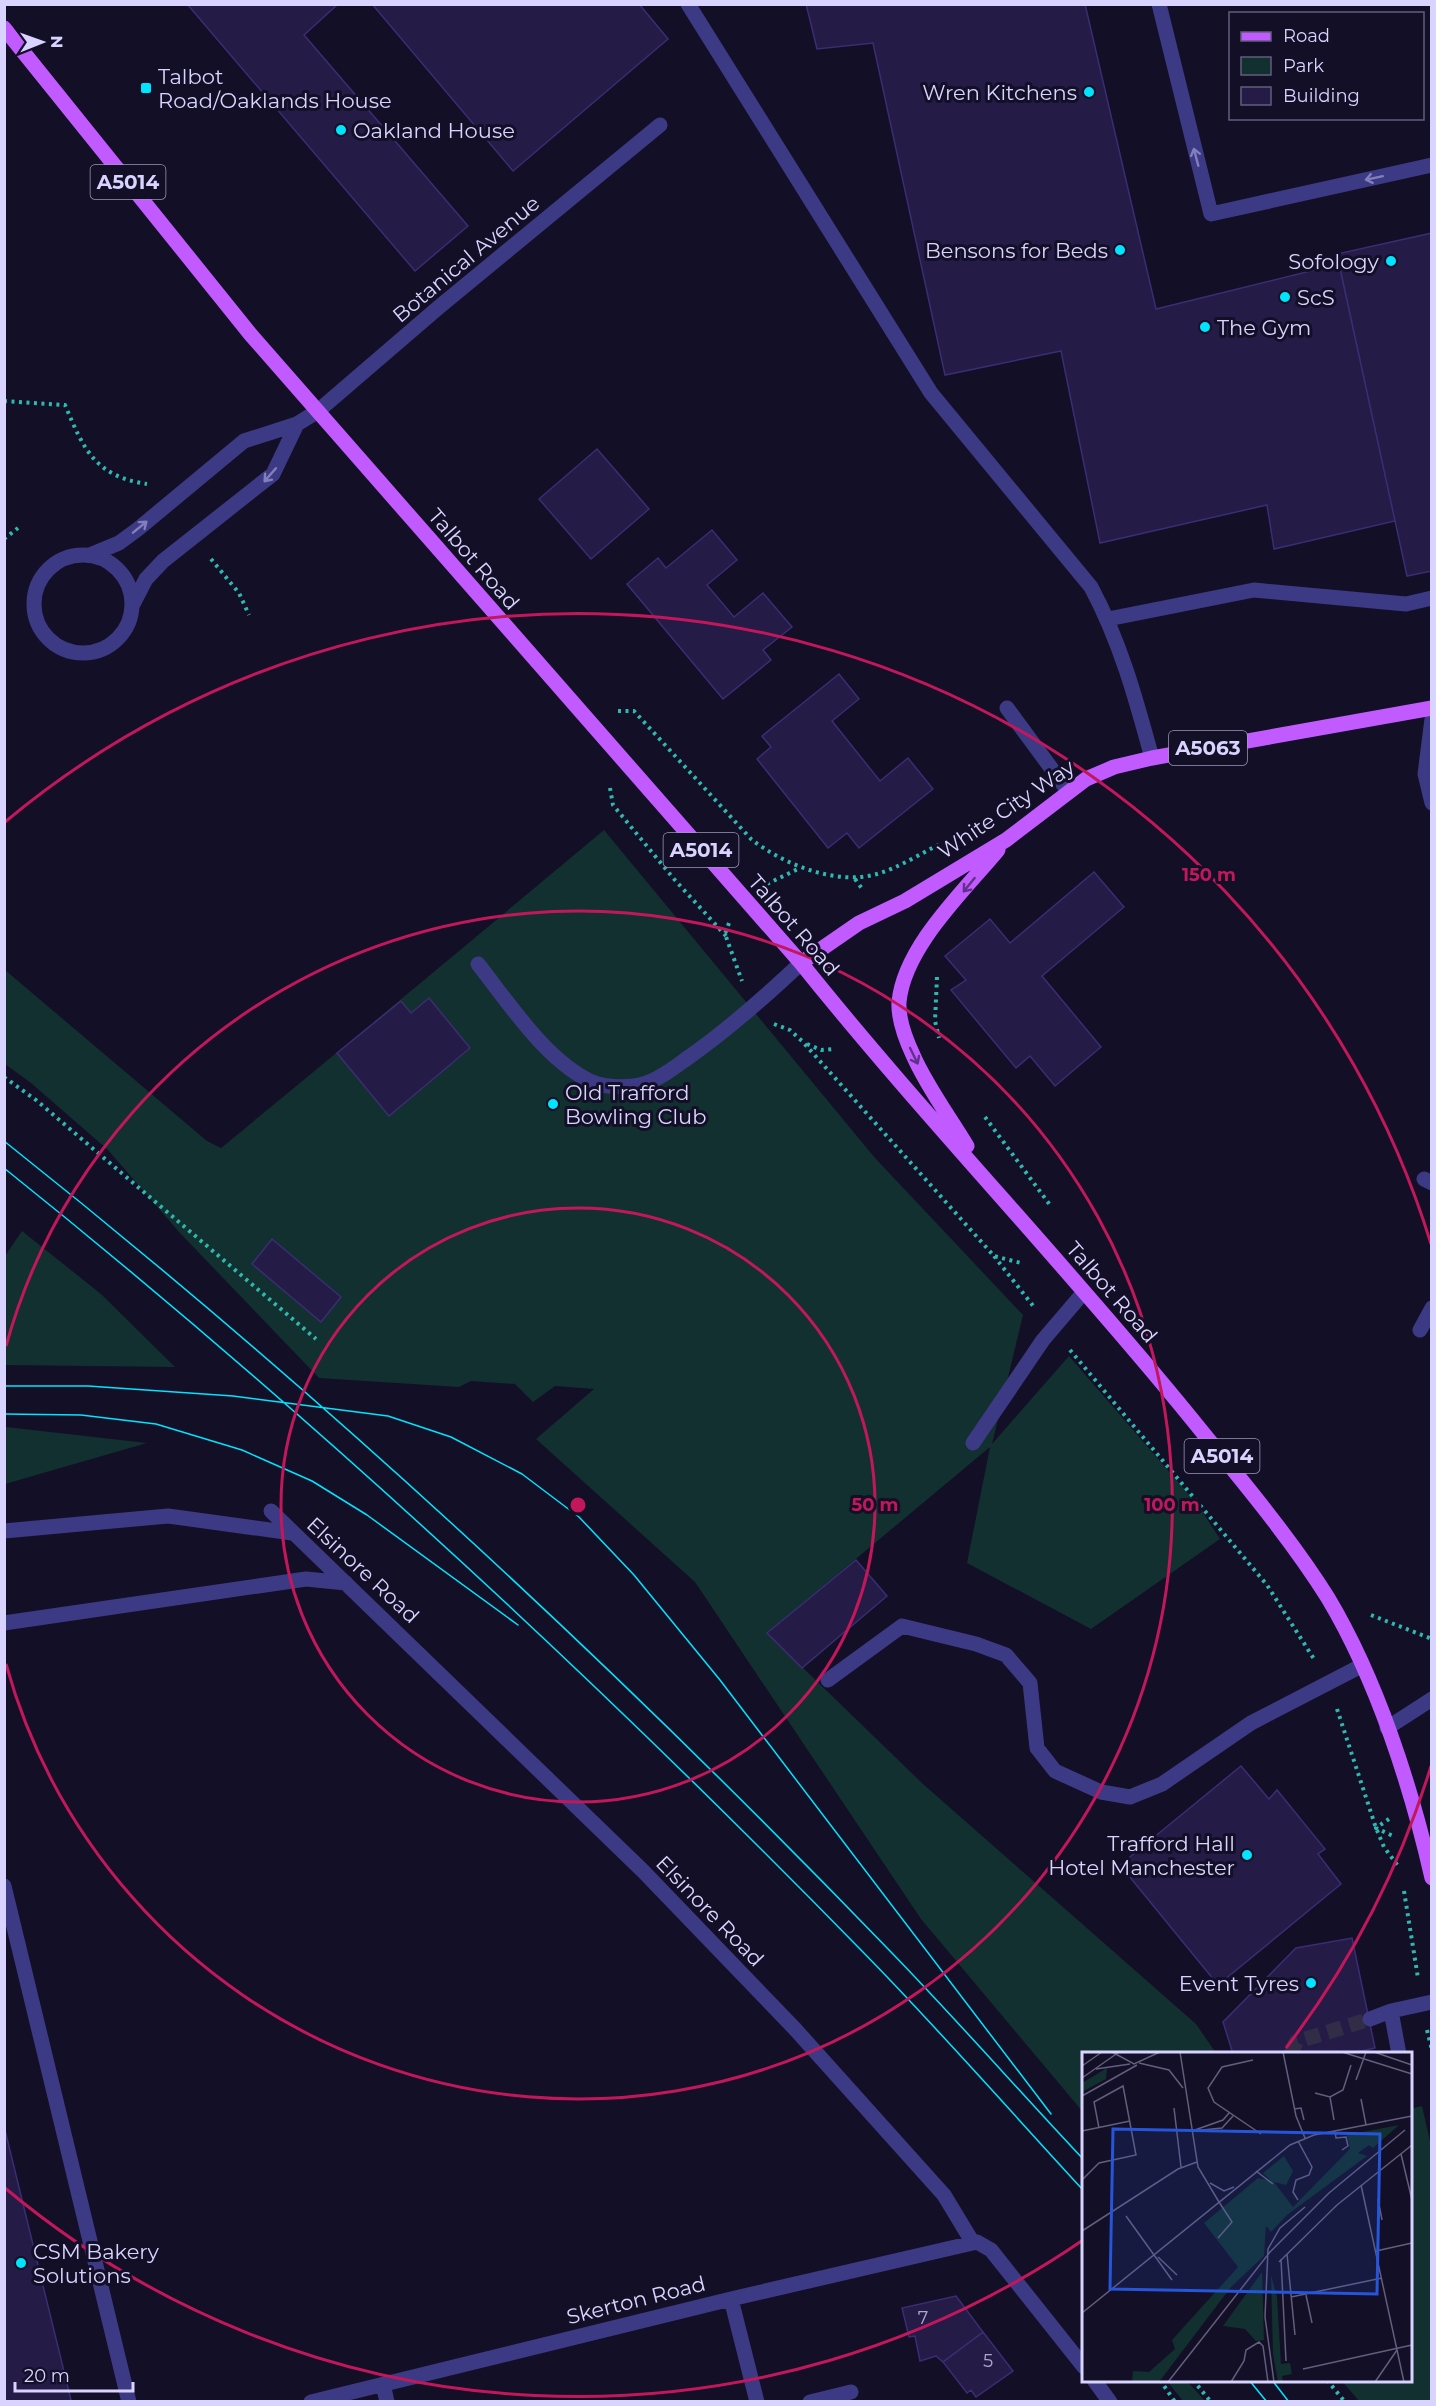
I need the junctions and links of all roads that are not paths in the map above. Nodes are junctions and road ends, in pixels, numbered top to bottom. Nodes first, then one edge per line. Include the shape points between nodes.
1 (688, 4) edge
2 (1160, 4) edge
3 (4, 28) edge
4 (660, 125) dead end
5 (1431, 165) edge
6 (318, 411) junction
7 (297, 424) junction
8 (90, 555) junction
9 (1431, 598) edge
10 (132, 606) junction
11 (1108, 619) junction
12 (1007, 708) dead end
13 (1431, 708) edge
14 (1431, 719) edge
15 (1152, 758) junction
16 (1068, 791) junction
17 (1431, 803) edge
18 (1006, 840) junction
19 (801, 963) junction
20 (478, 964) dead end
21 (986, 1177) junction
22 (1084, 1292) junction
23 (1431, 1308) edge
24 (1420, 1330) dead end
25 (973, 1443) dead end
26 (271, 1511) dead end
27 (4, 1531) edge
28 (292, 1533) junction
29 (346, 1583) junction
30 (4, 1623) edge
31 (1361, 1666) junction
32 (828, 1680) dead end
33 (1431, 1700) edge
34 (1387, 1728) junction
35 (1431, 1878) edge
36 (4, 1886) edge
37 (1427, 2003) edge
38 (1391, 2012) junction
39 (1370, 2019) tunnel mouth
40 (1399, 2052) edge
41 (973, 2243) junction
42 (731, 2299) junction
43 (1082, 2366) edge
44 (1095, 2382) edge
45 (383, 2384) junction
46 (851, 2392) dead end
47 (129, 2402) edge
48 (311, 2402) edge
49 (387, 2402) edge
50 (757, 2402) edge
51 (810, 2402) edge
52 (1110, 2402) edge

1 - 11 street via 931,393 1091,587
5 -> 2 street via 1211,214
3 - 6 main road, Talbot Road / A5014 via 251,335
4 - 6 street, Botanical Avenue
6 - 7 street, Botanical Avenue
6 - 19 main road, Talbot Road / A5014
8 -> 7 street, Botanical Avenue via 118,543 244,441
7 -> 10 street via 273,474 163,561 146,579
8 - 10 street via 104,559 125,578
8 - 10 street via 61,560 40,580 34,609 45,636 70,652 101,651 123,633
9 - 11 street via 1406,604 1254,590
11 - 15 street
12 - 16 street
13 - 15 main road, White City Way / A5063
14 - 17 street via 1425,774
15 - 16 main road, White City Way / A5063 via 1114,767 1086,778
16 - 18 main road, White City Way / A5063
18 - 19 main road, White City Way / A5063 via 906,901 859,923
18 -> 21 main road via 918,951 905,974 899,1004 914,1057
19 - 20 street via 725,1032 662,1076 620,1086 593,1083 547,1049
19 - 21 main road, Talbot Road / A5014
21 - 22 main road, Talbot Road / A5014
22 - 25 street via 1052,1329
22 - 31 main road, Talbot Road / A5014 via 1250,1491 1328,1599
23 - 24 street
26 - 28 street, Elsinore Road
27 - 28 street via 168,1516
28 - 29 street, Elsinore Road
29 - 30 street via 306,1579
29 - 41 street, Elsinore Road via 643,1871 795,2029 944,2194
31 - 32 street via 1251,1723 1162,1784 1130,1797 1101,1792 1055,1771 1037,1748 1030,1683 1006,1655 902,1626
31 - 34 main road, Talbot Road / A5014
33 - 34 street
34 - 35 main road, Talbot Road / A5014 via 1416,1809
36 - 47 street
37 - 38 street
38 - 39 street
38 - 40 street
41 - 42 street, Skerton Road
41 - 43 street, Elsinore Road via 985,2244 991,2250
42 - 45 street, Skerton Road
42 - 50 street
44 - 52 street
45 - 48 street, Skerton Road
45 - 49 street
46 - 51 street

